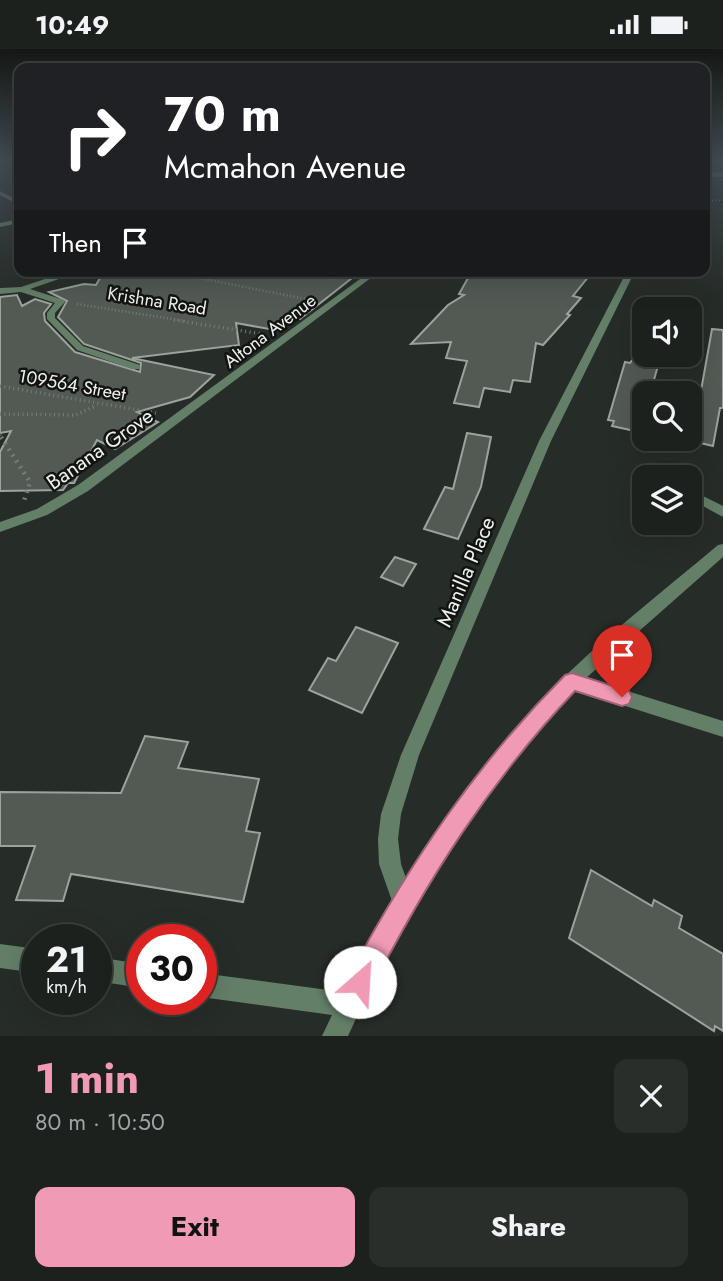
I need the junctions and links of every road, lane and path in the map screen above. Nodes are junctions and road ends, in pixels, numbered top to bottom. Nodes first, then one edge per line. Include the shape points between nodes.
1 (58, 277) edge
2 (194, 277) edge
3 (328, 277) edge
4 (368, 277) edge
5 (628, 277) edge
6 (358, 284) junction
7 (18, 289) junction
8 (0, 291) edge
9 (61, 302) junction
10 (332, 304) junction
11 (287, 338) junction
12 (136, 367) dead end
13 (0, 386) edge
14 (97, 405) junction
15 (0, 414) edge
16 (181, 415) junction
17 (0, 435) edge
18 (702, 500) edge
19 (723, 512) edge
20 (6, 525) edge
21 (723, 549) edge
22 (572, 681) junction
23 (723, 729) edge
24 (403, 901) junction
25 (0, 956) edge
26 (21, 959) edge
27 (217, 987) edge
28 (349, 1005) junction
29 (335, 1036) edge

1 - 7 street
2 - 10 path
3 - 6 path
4 - 6 street, Altona Avenue
5 - 24 street, Manilla Place via 545,441 410,755 388,839 390,863
6 - 10 street, Altona Avenue
7 - 8 street
7 - 9 street
9 - 11 path, Krishna Road
9 - 12 street via 51,319 69,340 93,355
10 - 11 street, Altona Avenue
11 - 16 street, Altona Avenue
13 - 14 path, 109564 Street
14 - 15 path via 76,415
14 - 16 path, 109564 Street
16 - 20 street, Banana Grove via 61,502
17 - 20 path via 30,486
18 - 19 street
21 - 22 street
22 - 23 street
22 - 24 street via 486,777
24 - 28 street
25 - 26 street
27 - 28 street
28 - 29 street

